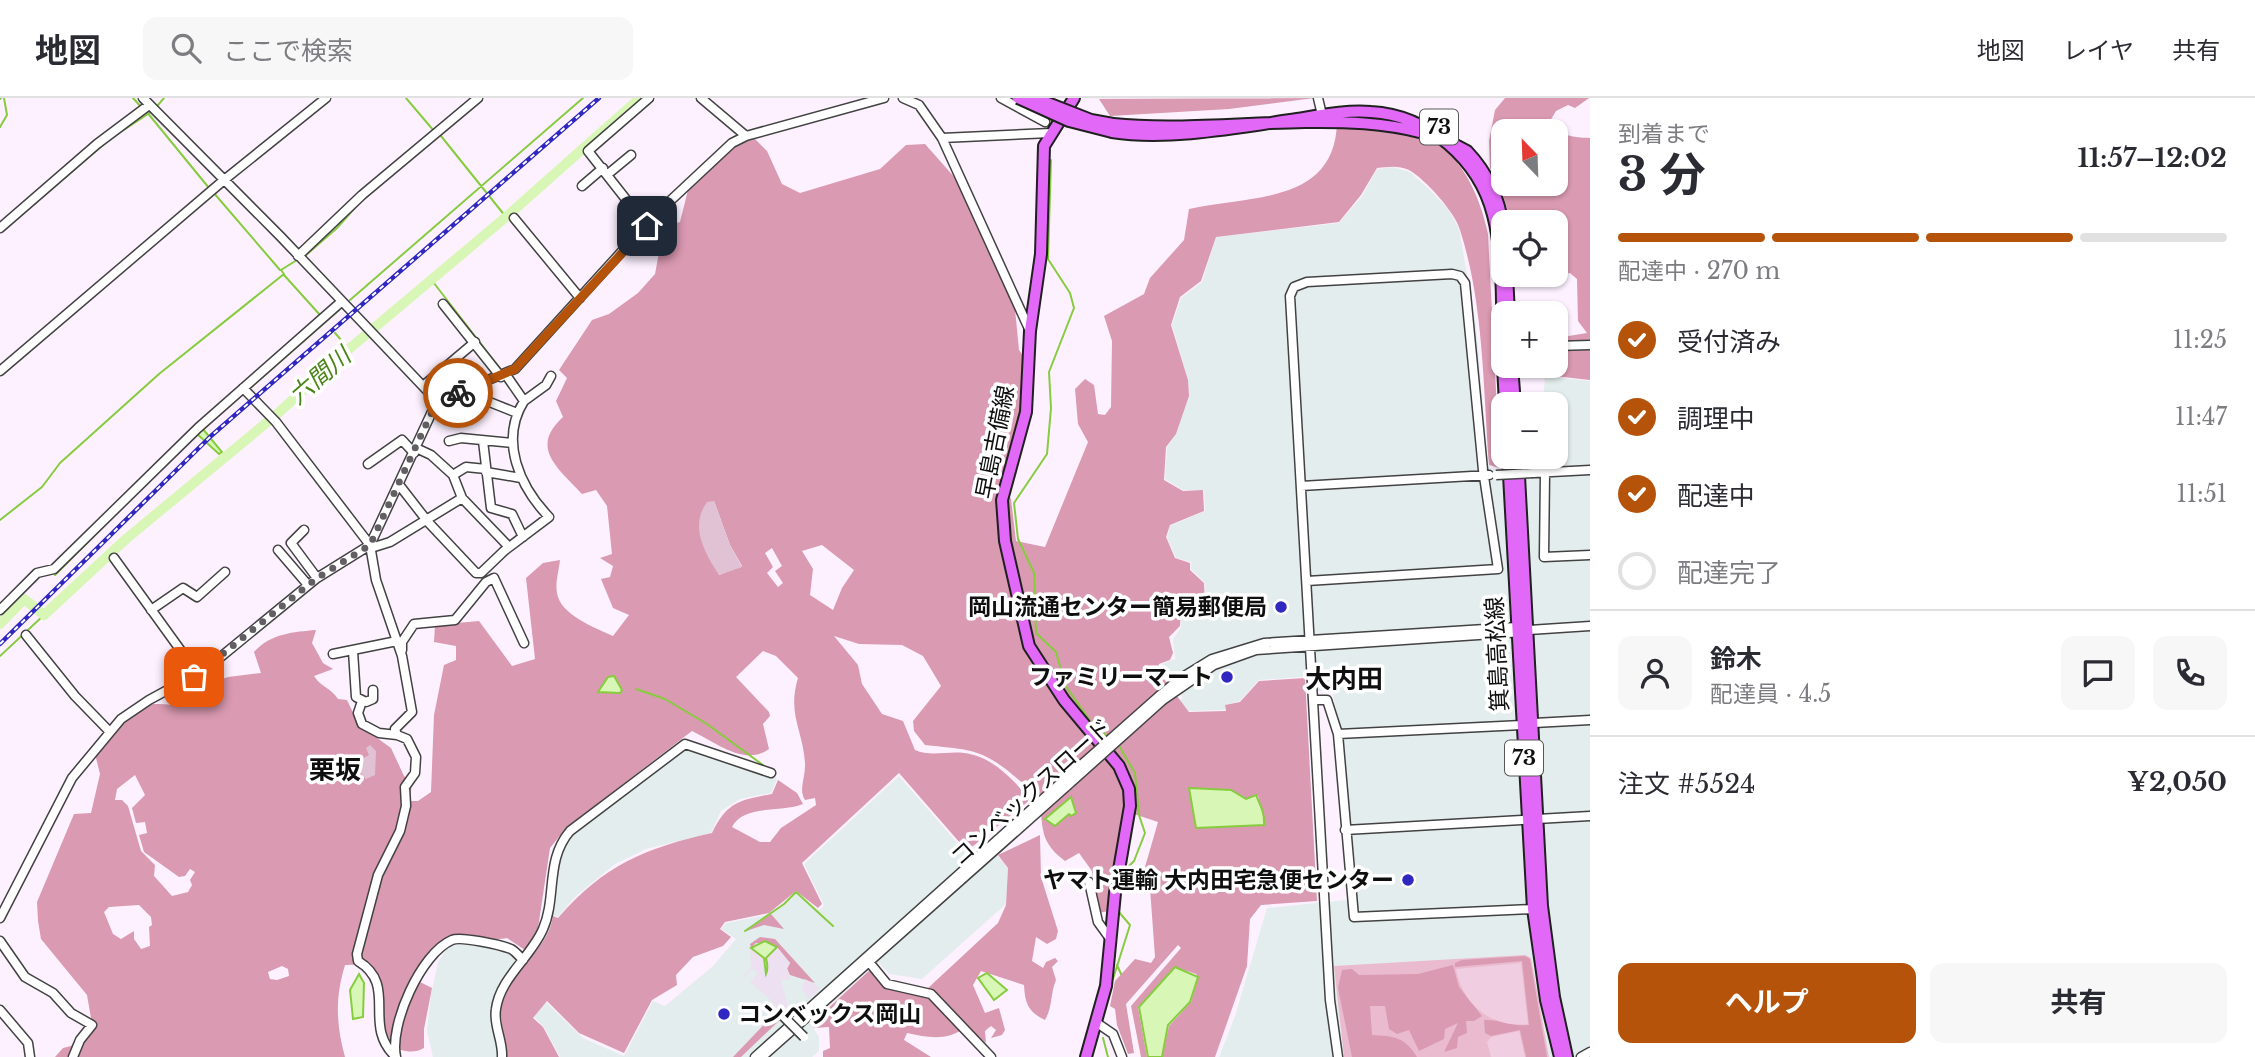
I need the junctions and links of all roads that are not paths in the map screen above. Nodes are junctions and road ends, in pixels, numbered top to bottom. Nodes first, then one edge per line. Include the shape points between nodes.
1 (326, 98) edge
2 (478, 98) edge
3 (649, 98) edge
4 (701, 98) edge
5 (835, 98) edge
6 (884, 98) edge
7 (903, 98) edge
8 (1001, 98) edge
9 (1017, 98) edge
10 (1035, 98) edge
11 (1042, 98) edge
12 (1074, 98) edge
13 (145, 106) edge
14 (1320, 106) edge
15 (838, 108) junction
16 (1045, 122) junction
17 (1113, 128) junction
18 (1048, 133) junction
19 (746, 136) junction
20 (942, 138) junction
21 (631, 155) dead end
22 (606, 171) junction
23 (224, 180) junction
24 (582, 186) dead end
25 (1497, 210) edge
26 (514, 218) dead end
27 (647, 226) junction
28 (0, 228) edge
29 (298, 256) junction
30 (580, 298) junction
31 (1500, 301) edge
32 (341, 302) junction
33 (443, 304) dead end
34 (1030, 331) junction
35 (475, 342) junction
36 (1590, 345) edge
37 (1568, 346) edge
38 (0, 371) edge
39 (503, 376) junction
40 (551, 376) dead end
41 (480, 385) junction
42 (423, 386) junction
43 (245, 391) junction
44 (437, 401) junction
45 (524, 401) junction
46 (517, 413) junction
47 (449, 441) dead end
48 (483, 441) junction
49 (513, 443) junction
50 (415, 450) junction
51 (368, 464) dead end
52 (1509, 469) edge
53 (1519, 469) edge
54 (1590, 470) edge
55 (486, 471) junction
56 (1545, 472) junction
57 (453, 475) junction
58 (1484, 475) junction
59 (522, 478) junction
60 (400, 486) junction
61 (1301, 486) junction
62 (462, 498) junction
63 (425, 519) junction
64 (304, 530) dead end
65 (523, 537) junction
66 (370, 547) junction
67 (509, 547) junction
68 (278, 551) dead end
69 (1590, 555) edge
70 (114, 558) dead end
71 (225, 572) dead end
72 (476, 573) junction
73 (317, 578) junction
74 (1307, 581) junction
75 (486, 582) junction
76 (308, 585) junction
77 (2, 606) edge
78 (151, 610) junction
79 (1590, 626) edge
80 (1529, 630) junction
81 (1517, 631) junction
82 (26, 635) dead end
83 (397, 641) junction
84 (1310, 642) junction
85 (524, 643) dead end
86 (353, 651) junction
87 (334, 654) dead end
88 (402, 656) junction
89 (200, 673) junction
90 (373, 690) dead end
91 (1313, 700) junction
92 (362, 701) junction
93 (1590, 720) edge
94 (1528, 724) junction
95 (109, 732) junction
96 (1338, 734) junction
97 (397, 735) junction
98 (771, 774) dead end
99 (1065, 784) junction
100 (1590, 816) edge
101 (1533, 819) junction
102 (1345, 830) junction
103 (1089, 882) dead end
104 (1533, 909) junction
105 (0, 918) edge
106 (1111, 940) junction
107 (0, 941) edge
108 (524, 958) junction
109 (869, 962) junction
110 (0, 1010) edge
111 (782, 1015) dead end
112 (1097, 1023) junction
113 (805, 1036) dead end
114 (1590, 1052) edge
115 (30, 1057) edge
116 (73, 1057) edge
117 (396, 1057) edge
118 (502, 1057) edge
119 (755, 1057) edge
120 (763, 1057) edge
121 (991, 1057) edge
122 (1086, 1057) edge
123 (1122, 1057) edge
124 (1338, 1057) edge
125 (1560, 1057) edge
126 (1567, 1057) edge
127 (1581, 1057) edge

1 - 23 street
2 - 29 street via 362,195
3 - 22 street via 589,151
4 - 19 street
5 - 15 street
6 - 15 street
7 - 20 street via 919,105
8 - 16 street
9 - 17 main road, 73, bridge via 1069,121
10 - 17 main road, 73, bridge
11 - 16 street
12 - 18 main road, 早島吉備線
13 - 23 street
13 - 28 street
14 - 17 main road, 73 via 1170,133
14 - 25 main road, 73 via 1384,105 1434,123 1460,144 1487,177
14 - 31 main road, 73 via 1393,115 1425,128 1464,159 1493,215
15 - 19 street
16 - 18 street
18 - 20 street
18 - 34 main road, 早島吉備線 via 1043,153 1041,254
19 - 27 street via 720,151
20 - 34 street
21 - 22 street
22 - 24 street
22 - 27 street
23 - 29 street
23 - 38 street
26 - 30 street
27 - 30 street
29 - 32 street
30 - 39 street
32 - 42 street
32 - 43 street
33 - 35 street
34 - 106 main road, 早島吉備線 via 1027,412 1002,500 1005,541 1034,658 1119,766 1129,789
35 - 39 street
35 - 42 street
36 - 37 street
39 - 41 street
39 - 45 street
40 - 45 street
41 - 44 street
41 - 46 street via 487,401
42 - 44 street
43 - 66 street via 276,422
43 - 77 street via 176,449 54,569 37,573
44 - 50 street
45 - 46 street
46 - 49 street
47 - 48 street
48 - 49 street
48 - 55 street
49 - 59 street
50 - 51 street via 402,440
50 - 57 street via 431,455
50 - 60 street
52 - 81 main road, 箕島高松線 / 73
53 - 80 main road, 箕島高松線 / 73
54 - 56 street
55 - 57 street via 466,467
55 - 59 street
55 - 65 street via 491,508 512,514
56 - 58 street, bridge
56 - 69 street via 1544,557
57 - 62 street
58 - 61 street
58 - 61 street via 1463,279 1452,274 1307,282 1294,287 1290,296
58 - 74 street via 1499,569
59 - 65 street via 529,496 550,517
60 - 63 street
60 - 66 street
61 - 74 street
62 - 63 street
62 - 67 street
63 - 66 street via 390,542
63 - 72 street
64 - 73 street via 291,543
65 - 67 street
66 - 73 street
66 - 83 street
67 - 72 street
68 - 76 street
70 - 78 street
71 - 78 street via 197,597 183,588
72 - 75 street
73 - 76 street
74 - 84 street
75 - 85 street via 494,578
75 - 88 street via 455,620 414,624 402,642
76 - 89 street
78 - 89 street
79 - 80 street, コンベックスロード
80 - 81 street, コンベックスロード
80 - 94 main road, 箕島高松線 / 73
81 - 84 street, コンベックスロード
81 - 94 main road, 箕島高松線 / 73
82 - 95 street
83 - 86 street
83 - 88 street
84 - 91 street
84 - 99 street, コンベックスロード, bridge via 1271,641 1230,651 1194,669
86 - 87 street
86 - 92 street via 356,697
88 - 97 street via 412,712 395,726
89 - 95 street via 149,700
90 - 92 street via 373,699
91 - 96 street via 1327,700
91 - 124 street via 1330,1000
92 - 97 street via 358,713 362,724
93 - 94 street
94 - 96 street
94 - 101 main road, 箕島高松線 / 73
95 - 105 street via 72,778
96 - 102 street
97 - 117 street via 407,739 416,757 415,773 405,787 400,831 378,875 357,954 358,961 370,967 375,977 381,1009 379,1035
98 - 108 street via 682,745 561,842 545,924
99 - 109 street, コンベックスロード
99 - 119 street, コンベックスロード
100 - 101 street
101 - 102 street
101 - 104 main road, 箕島高松線 / 73
101 - 126 main road, 箕島高松線 / 73 via 1548,955
102 - 104 street via 1352,913 1358,919
103 - 106 street via 1098,922
104 - 125 main road, 箕島高松線 / 73 via 1546,1000
106 - 112 main road, 早島吉備線
107 - 116 street via 25,977 92,1025
108 - 117 street via 513,950 469,939 456,938 443,945 412,987 398,1020 393,1039
108 - 118 street via 503,988 496,1008
109 - 120 street, コンベックスロード
109 - 121 street via 887,984 931,993
110 - 115 street via 28,1043
111 - 113 street, bridge
112 - 122 main road, 早島吉備線
112 - 123 street via 1113,1034
114 - 127 street

